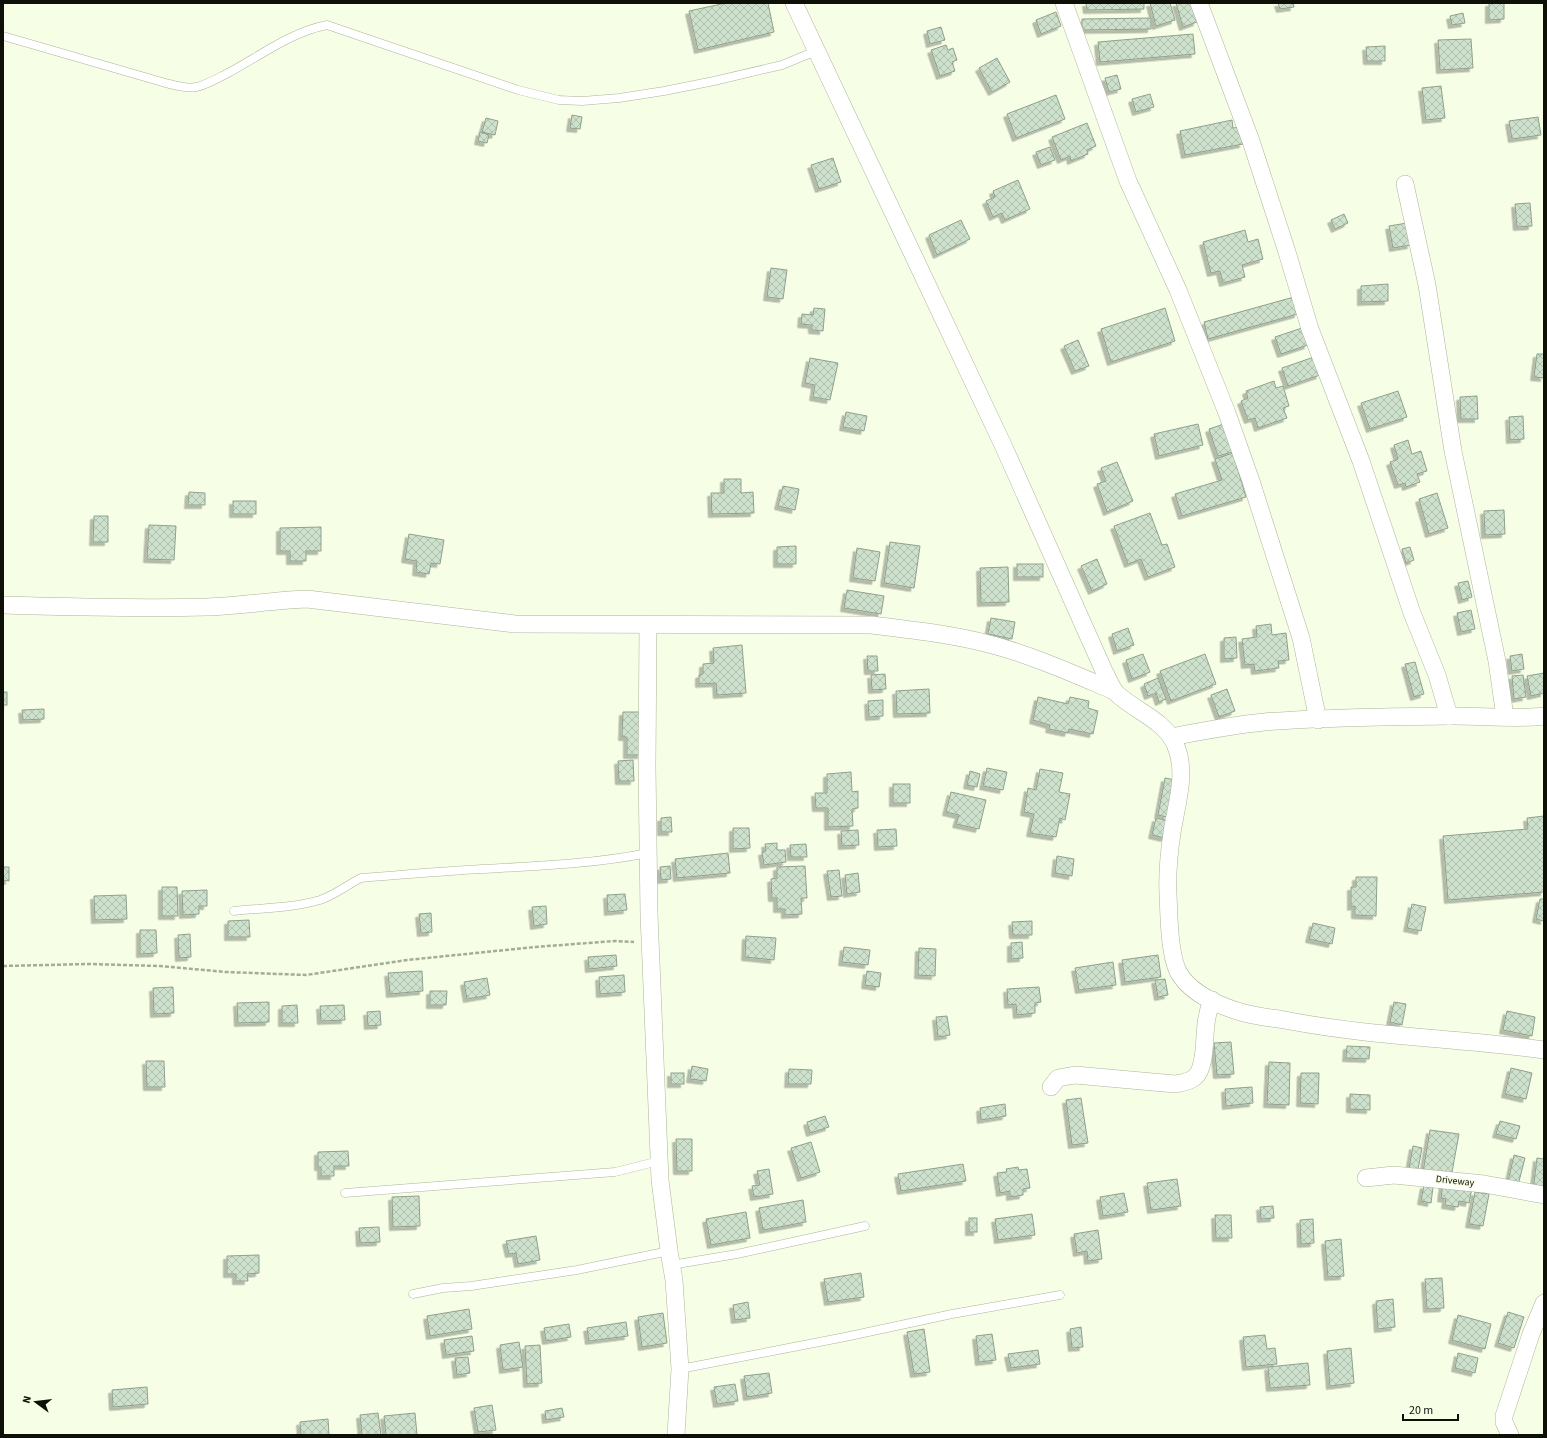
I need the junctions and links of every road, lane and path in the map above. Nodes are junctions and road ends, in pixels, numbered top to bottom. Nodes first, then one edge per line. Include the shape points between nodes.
1 (794, 3) edge
2 (1064, 3) edge
3 (1199, 3) edge
4 (3, 36) edge
5 (816, 51) junction
6 (1405, 184) dead end
7 (3, 605) edge
8 (648, 625) junction
9 (1114, 691) junction
10 (1449, 716) junction
11 (1544, 716) edge
12 (1505, 717) junction
13 (1318, 720) junction
14 (1171, 738) junction
15 (648, 853) junction
16 (234, 911) dead end
17 (650, 942) junction
18 (3, 966) edge
19 (1212, 1000) junction
20 (1544, 1050) edge
21 (1051, 1087) dead end
22 (659, 1161) junction
23 (1366, 1178) dead end
24 (345, 1193) dead end
25 (1544, 1195) edge
26 (865, 1226) dead end
27 (670, 1258) junction
28 (413, 1294) dead end
29 (1060, 1295) dead end
30 (1544, 1303) edge
31 (680, 1369) junction
32 (676, 1435) edge
33 (1510, 1435) edge

1 - 5 street
2 - 13 street via 1128,181 1178,290 1254,488 1301,638
3 - 10 street via 1251,141 1310,329 1361,461 1407,598 1437,675
4 - 5 lane via 169,84 196,87 242,66 302,32 327,24 518,90 559,100 582,102 664,91 735,76 782,65
5 - 9 street via 996,431
6 - 12 street via 1427,285 1453,451 1497,660
7 - 8 street via 207,607 307,599 515,624
8 - 9 street via 872,625 914,630 989,644 1057,667
8 - 15 street
9 - 14 street via 1158,723
10 - 12 street
10 - 13 street
11 - 12 street
13 - 14 street via 1264,722
14 - 19 street via 1176,746 1181,766 1168,874 1172,947 1179,974 1188,985
15 - 16 lane via 616,859 542,866 361,878 320,900
15 - 17 street
17 - 18 path via 615,941 535,947 407,960 306,975 89,964
17 - 22 street
19 - 20 street via 1244,1013 1319,1026
19 - 21 street via 1205,1025 1201,1068 1195,1077 1175,1084 1075,1076 1058,1078
22 - 24 lane via 615,1172
22 - 27 street
23 - 25 street, Driveway via 1394,1175 1484,1184
26 - 27 lane via 737,1254
27 - 28 lane
27 - 31 street via 674,1280
29 - 31 lane
30 - 33 street via 1504,1416
31 - 32 street

